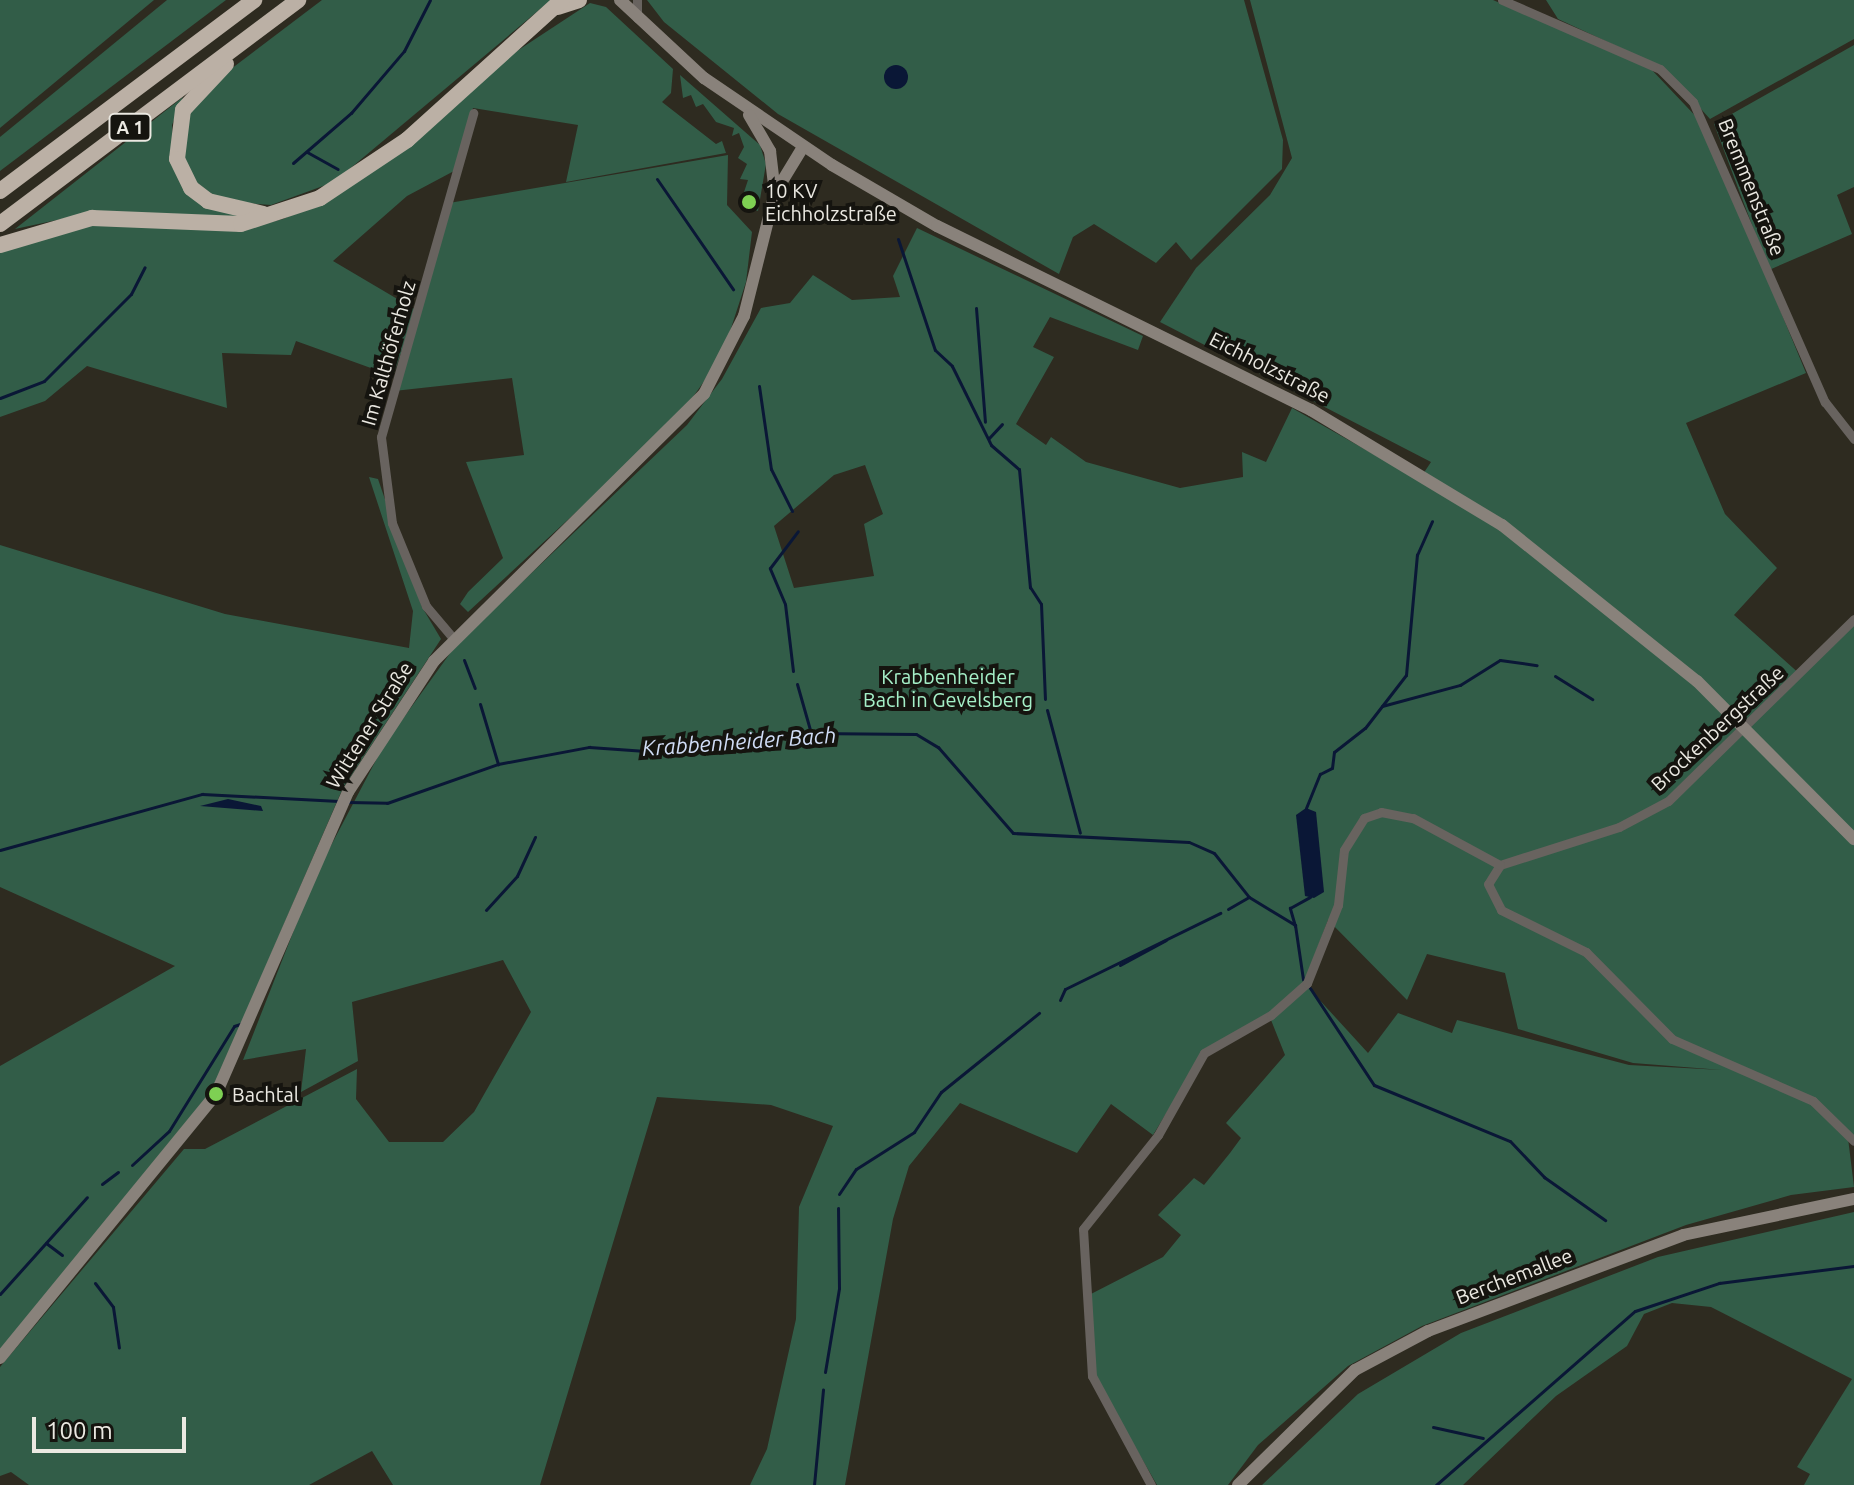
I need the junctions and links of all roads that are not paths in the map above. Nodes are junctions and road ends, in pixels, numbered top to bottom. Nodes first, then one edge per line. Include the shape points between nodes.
1 (254, 0) edge
2 (298, 0) edge
3 (579, 0) edge
4 (620, 0) edge
5 (637, 0) edge
6 (1502, 0) edge
7 (1532, 0) edge
8 (560, 4) edge
9 (1518, 4) junction
10 (637, 18) junction
11 (260, 29) junction
12 (746, 109) junction
13 (473, 113) dead end
14 (803, 147) junction
15 (0, 191) edge
16 (775, 193) junction
17 (273, 214) junction
18 (0, 224) edge
19 (0, 245) edge
20 (1854, 439) edge
21 (1854, 619) edge
22 (453, 638) junction
23 (1854, 839) edge
24 (1500, 865) junction
25 (1854, 1141) edge
26 (1854, 1199) edge
27 (0, 1358) edge
28 (1151, 1485) edge
29 (1238, 1485) edge

1 - 15 highway, A 1
2 - 11 highway, A 1
3 - 8 highway
4 - 10 main road, Eichholzstraße
5 - 10 street
6 - 9 street, Bremmenstraße
7 - 9 street
8 - 17 highway via 376,164 320,198
9 - 20 street, Bremmenstraße via 1660,69 1693,102 1825,402
10 - 12 main road, Eichholzstraße
11 - 17 highway via 183,110 175,141 181,172 208,201
11 - 18 highway, A 1
12 - 14 main road, Eichholzstraße
12 - 16 main road via 770,151
13 - 22 street, Im Kalthöferholz via 381,437 392,523 426,606
14 - 16 main road, Wittener Straße
14 - 23 main road, Eichholzstraße via 962,239 1311,410 1502,525 1697,681
16 - 22 main road, Wittener Straße via 744,316 704,394
17 - 19 highway via 204,227 92,218
21 - 24 street, Brockenbergstraße via 1766,707 1642,817
22 - 27 main road, Wittener Straße via 348,792 216,1094
24 - 25 street via 1488,884 1501,910 1586,952 1672,1039 1813,1101
24 - 28 street via 1413,818 1381,812 1364,818 1344,850 1338,905 1307,983 1271,1015 1204,1053 1158,1135 1083,1229 1092,1376
26 - 29 main road, Berchemallee via 1683,1235 1428,1331 1355,1370

